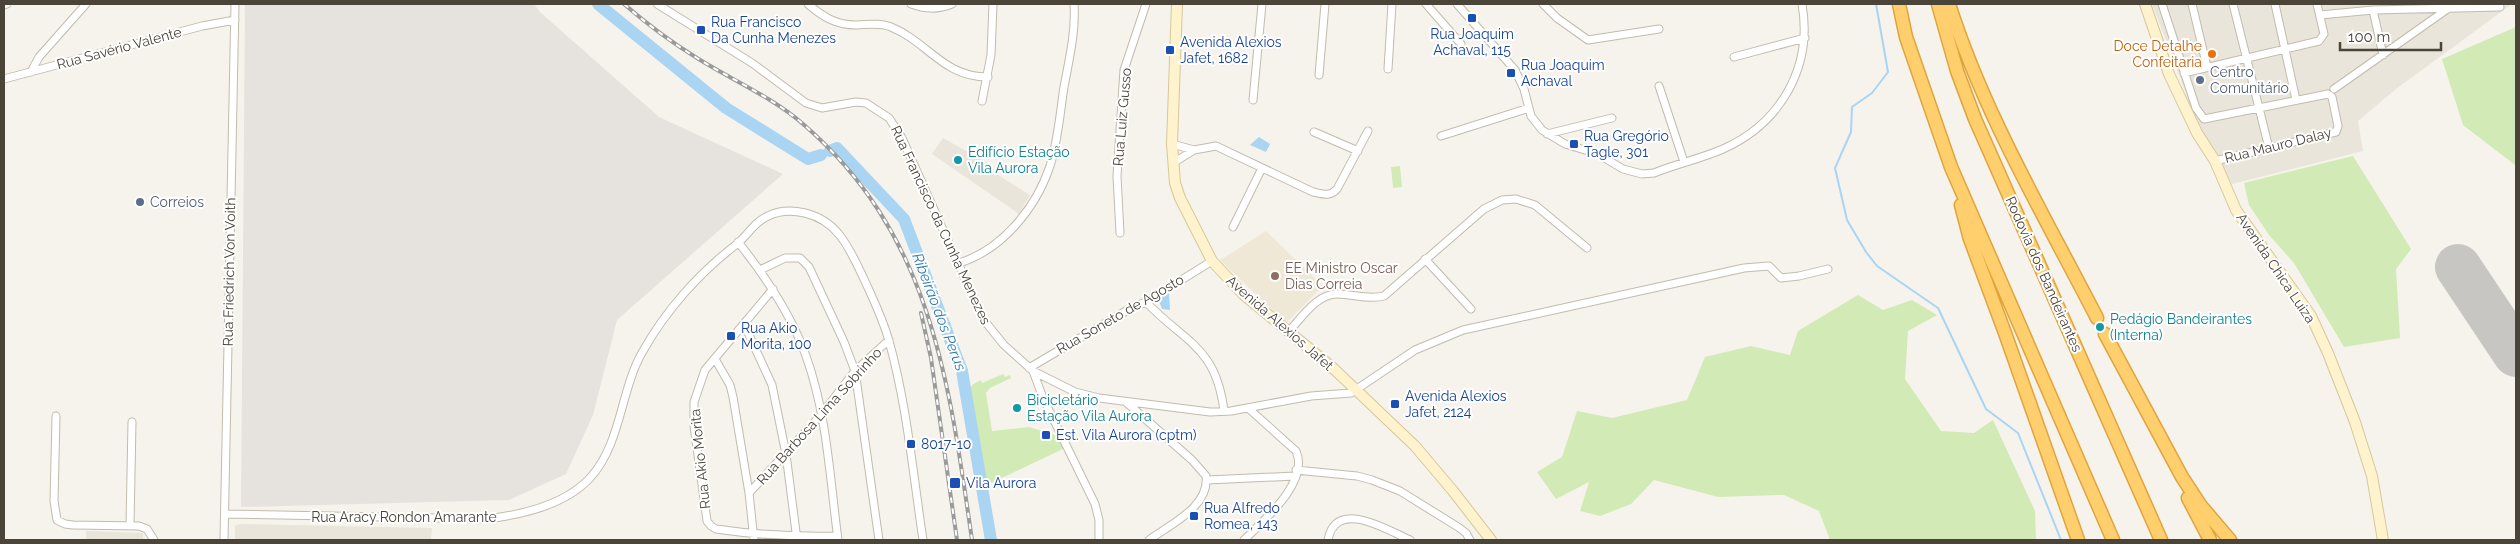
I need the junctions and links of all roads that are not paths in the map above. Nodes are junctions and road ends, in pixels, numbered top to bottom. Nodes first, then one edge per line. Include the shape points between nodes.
1 (86, 4) edge
2 (235, 4) edge
3 (657, 4) edge
4 (808, 4) edge
5 (911, 4) edge
6 (952, 4) edge
7 (993, 4) edge
8 (1074, 4) edge
9 (1146, 4) edge
10 (1177, 4) edge
11 (1262, 4) edge
12 (1325, 4) edge
13 (1392, 4) edge
14 (1426, 4) edge
15 (1457, 4) edge
16 (1543, 4) edge
17 (1802, 4) edge
18 (1899, 4) edge
19 (1938, 4) edge
20 (1949, 4) edge
21 (2145, 4) edge
22 (2162, 4) edge
23 (2192, 4) edge
24 (2233, 4) edge
25 (2275, 4) edge
26 (2318, 4) edge
27 (2500, 7) dead end
28 (2373, 10) junction
29 (2446, 10) junction
30 (2320, 15) junction
31 (235, 20) junction
32 (1659, 30) dead end
33 (1805, 38) junction
34 (1462, 44) dead end
35 (2285, 48) junction
36 (2383, 55) junction
37 (1734, 57) dead end
38 (2246, 59) junction
39 (2207, 67) junction
40 (1388, 69) dead end
41 (31, 72) junction
42 (2184, 73) junction
43 (1319, 75) dead end
44 (988, 78) junction
45 (4, 79) edge
46 (1659, 86) dead end
47 (2334, 89) dead end
48 (1252, 100) dead end
49 (2296, 100) junction
50 (982, 101) dead end
51 (1529, 108) junction
52 (2258, 108) junction
53 (1612, 118) dead end
54 (1314, 132) dead end
55 (1368, 132) dead end
56 (1547, 134) junction
57 (1441, 136) dead end
58 (1172, 144) junction
59 (2269, 148) junction
60 (1194, 150) junction
61 (1358, 151) junction
62 (1684, 162) junction
63 (2215, 162) junction
64 (1173, 163) junction
65 (1951, 167) junction
66 (1262, 168) junction
67 (1233, 227) dead end
68 (1120, 233) dead end
69 (738, 242) junction
70 (1587, 248) dead end
71 (1426, 259) junction
72 (1212, 261) junction
73 (959, 263) junction
74 (1828, 269) dead end
75 (760, 270) junction
76 (773, 289) junction
77 (1146, 302) junction
78 (1471, 308) dead end
79 (2097, 318) dead end
80 (744, 324) junction
81 (1288, 332) junction
82 (2105, 334) dead end
83 (889, 340) junction
84 (714, 359) junction
85 (1031, 369) junction
86 (855, 371) junction
87 (1356, 389) junction
88 (1126, 402) junction
89 (1248, 408) junction
90 (1224, 411) junction
91 (822, 415) junction
92 (56, 416) dead end
93 (132, 422) dead end
94 (786, 454) junction
95 (2078, 459) junction
96 (1295, 473) junction
97 (2182, 477) junction
98 (1207, 480) junction
99 (749, 494) junction
100 (225, 514) junction
101 (130, 526) junction
102 (754, 537) edge
103 (838, 538) edge
104 (797, 539) edge
105 (1487, 539) edge
106 (154, 540) edge
107 (224, 540) edge
108 (879, 540) edge
109 (923, 540) edge
110 (1099, 540) edge
111 (1149, 540) edge
112 (1244, 540) edge
113 (1328, 540) edge
114 (1410, 540) edge
115 (1470, 540) edge
116 (2078, 540) edge
117 (2106, 540) edge
118 (2113, 540) edge
119 (2161, 540) edge
120 (2210, 540) edge
121 (2230, 540) edge
122 (2383, 540) edge

1 - 41 street via 39,57
2 - 31 street, Rua Friedrich Von Voith
3 - 73 street, Rua Francisco da Cunha Menezes via 752,63 806,103 822,108 866,103 889,118 902,138
4 - 44 street via 838,23 890,27 964,75
5 - 6 street via 924,8
7 - 44 street
8 - 73 street via 1072,39 1050,168 1032,202 1010,231 981,254
9 - 68 street, Rua Luiz Gusso via 1124,70 1117,176
10 - 58 main road, Avenida Alexios Jafet
11 - 48 street
12 - 43 street
13 - 40 street
14 - 34 street
15 - 51 street via 1515,70
16 - 32 street via 1588,40
17 - 33 street
18 - 65 highway via 1906,37
19 - 119 highway, Rodovia dos Bandeirantes via 1975,119
20 - 79 highway via 1972,70 2003,137
21 - 63 main road, Avenida Chica Luiza via 2169,74 2197,133
22 - 42 street
23 - 39 street
24 - 38 street
25 - 35 street
26 - 30 street
27 - 29 street
28 - 29 street
28 - 30 street
28 - 36 street
29 - 36 street
30 - 35 street via 2324,34 2318,41
31 - 41 street, Rua Savério Valente
31 - 100 street, Rua Friedrich Von Voith
33 - 37 street
33 - 62 street via 1792,83 1771,115 1746,137 1723,149
35 - 38 street
35 - 49 street
36 - 47 street
38 - 39 street
38 - 52 street
39 - 42 street
41 - 45 street, Rua Savério Valente
42 - 52 street via 2201,117 2215,118
44 - 50 street
46 - 62 street
49 - 52 street
49 - 59 street, Rua Mauro Dalay via 2331,95 2338,126 2336,132
51 - 56 street via 1536,124
51 - 57 street
52 - 59 street
53 - 56 street
54 - 61 street
55 - 61 street
56 - 62 street via 1565,144 1598,154 1632,173 1654,173
58 - 60 street
58 - 64 main road, Avenida Alexios Jafet
59 - 63 street, Rua Mauro Dalay
60 - 64 street
60 - 66 street via 1216,146
61 - 66 street via 1337,189 1326,196
63 - 122 main road, Avenida Chica Luiza via 2236,210 2311,316 2328,353 2356,422 2372,476
64 - 72 main road, Avenida Alexios Jafet via 1180,198
65 - 95 highway
65 - 116 highway via 1970,239
66 - 67 street
69 - 75 street
69 - 83 street, Rua Aracy Rondon Amarante via 760,220 783,211 824,220 844,238 881,315
69 - 100 street, Rua Aracy Rondon Amarante via 717,258 658,329 640,358 610,444 600,462 590,478 555,502 517,514 486,519
70 - 71 street via 1535,205 1516,199 1492,203
71 - 78 street
71 - 81 street via 1384,296 1326,296
72 - 77 street, Rua Soneto de Agosto
72 - 81 main road, Avenida Alexios Jafet via 1243,294
73 - 85 street, Rua Francisco da Cunha Menezes via 983,318 1004,346
74 - 87 street, Rua Francisco da Cunha Menezes via 1781,278 1769,266 1744,268 1463,330 1415,350
75 - 76 street
75 - 86 street via 785,258 800,258 806,264 837,325
76 - 80 street, Rua Akio Morita
76 - 91 street via 806,356
77 - 85 street, Rua Soneto de Agosto
77 - 90 street via 1209,360
80 - 84 street, Rua Akio Morita
80 - 94 street via 772,385
81 - 87 main road, Avenida Alexios Jafet
82 - 97 highway
83 - 86 street, Rua Barbosa Lima Sobrinho
83 - 109 street, Rua Aracy Rondon Amarante
84 - 99 street via 730,385
84 - 102 street, Rua Akio Morita via 705,370 694,402 694,426 706,513 711,526
85 - 88 street, Rua Francisco da Cunha Menezes via 1075,392
85 - 110 street via 1095,504
86 - 91 street, Rua Barbosa Lima Sobrinho
86 - 108 street
87 - 89 street, Rua Francisco da Cunha Menezes via 1344,395 1311,396
87 - 105 main road, Avenida Alexios Jafet via 1414,446
88 - 90 street, Rua Francisco da Cunha Menezes via 1179,410
88 - 98 street via 1192,460
89 - 90 street, Rua Francisco da Cunha Menezes
89 - 96 street via 1296,452 1299,459
91 - 94 street, Rua Barbosa Lima Sobrinho
91 - 103 street
92 - 101 street via 54,509 60,523
93 - 101 street
94 - 99 street, Rua Barbosa Lima Sobrinho
94 - 104 street
95 - 117 highway
95 - 118 highway
96 - 98 street
96 - 112 street via 1278,506
96 - 115 street via 1357,476 1390,487 1459,527
97 - 120 highway via 2188,498
97 - 121 highway
98 - 111 street via 1191,511
99 - 102 street
100 - 107 street, Rua Friedrich Von Voith
101 - 106 street via 146,529
102 - 104 street, Rua Akio Morita
103 - 104 street, Rua Akio Morita
113 - 114 street via 1338,524 1352,518 1365,519

